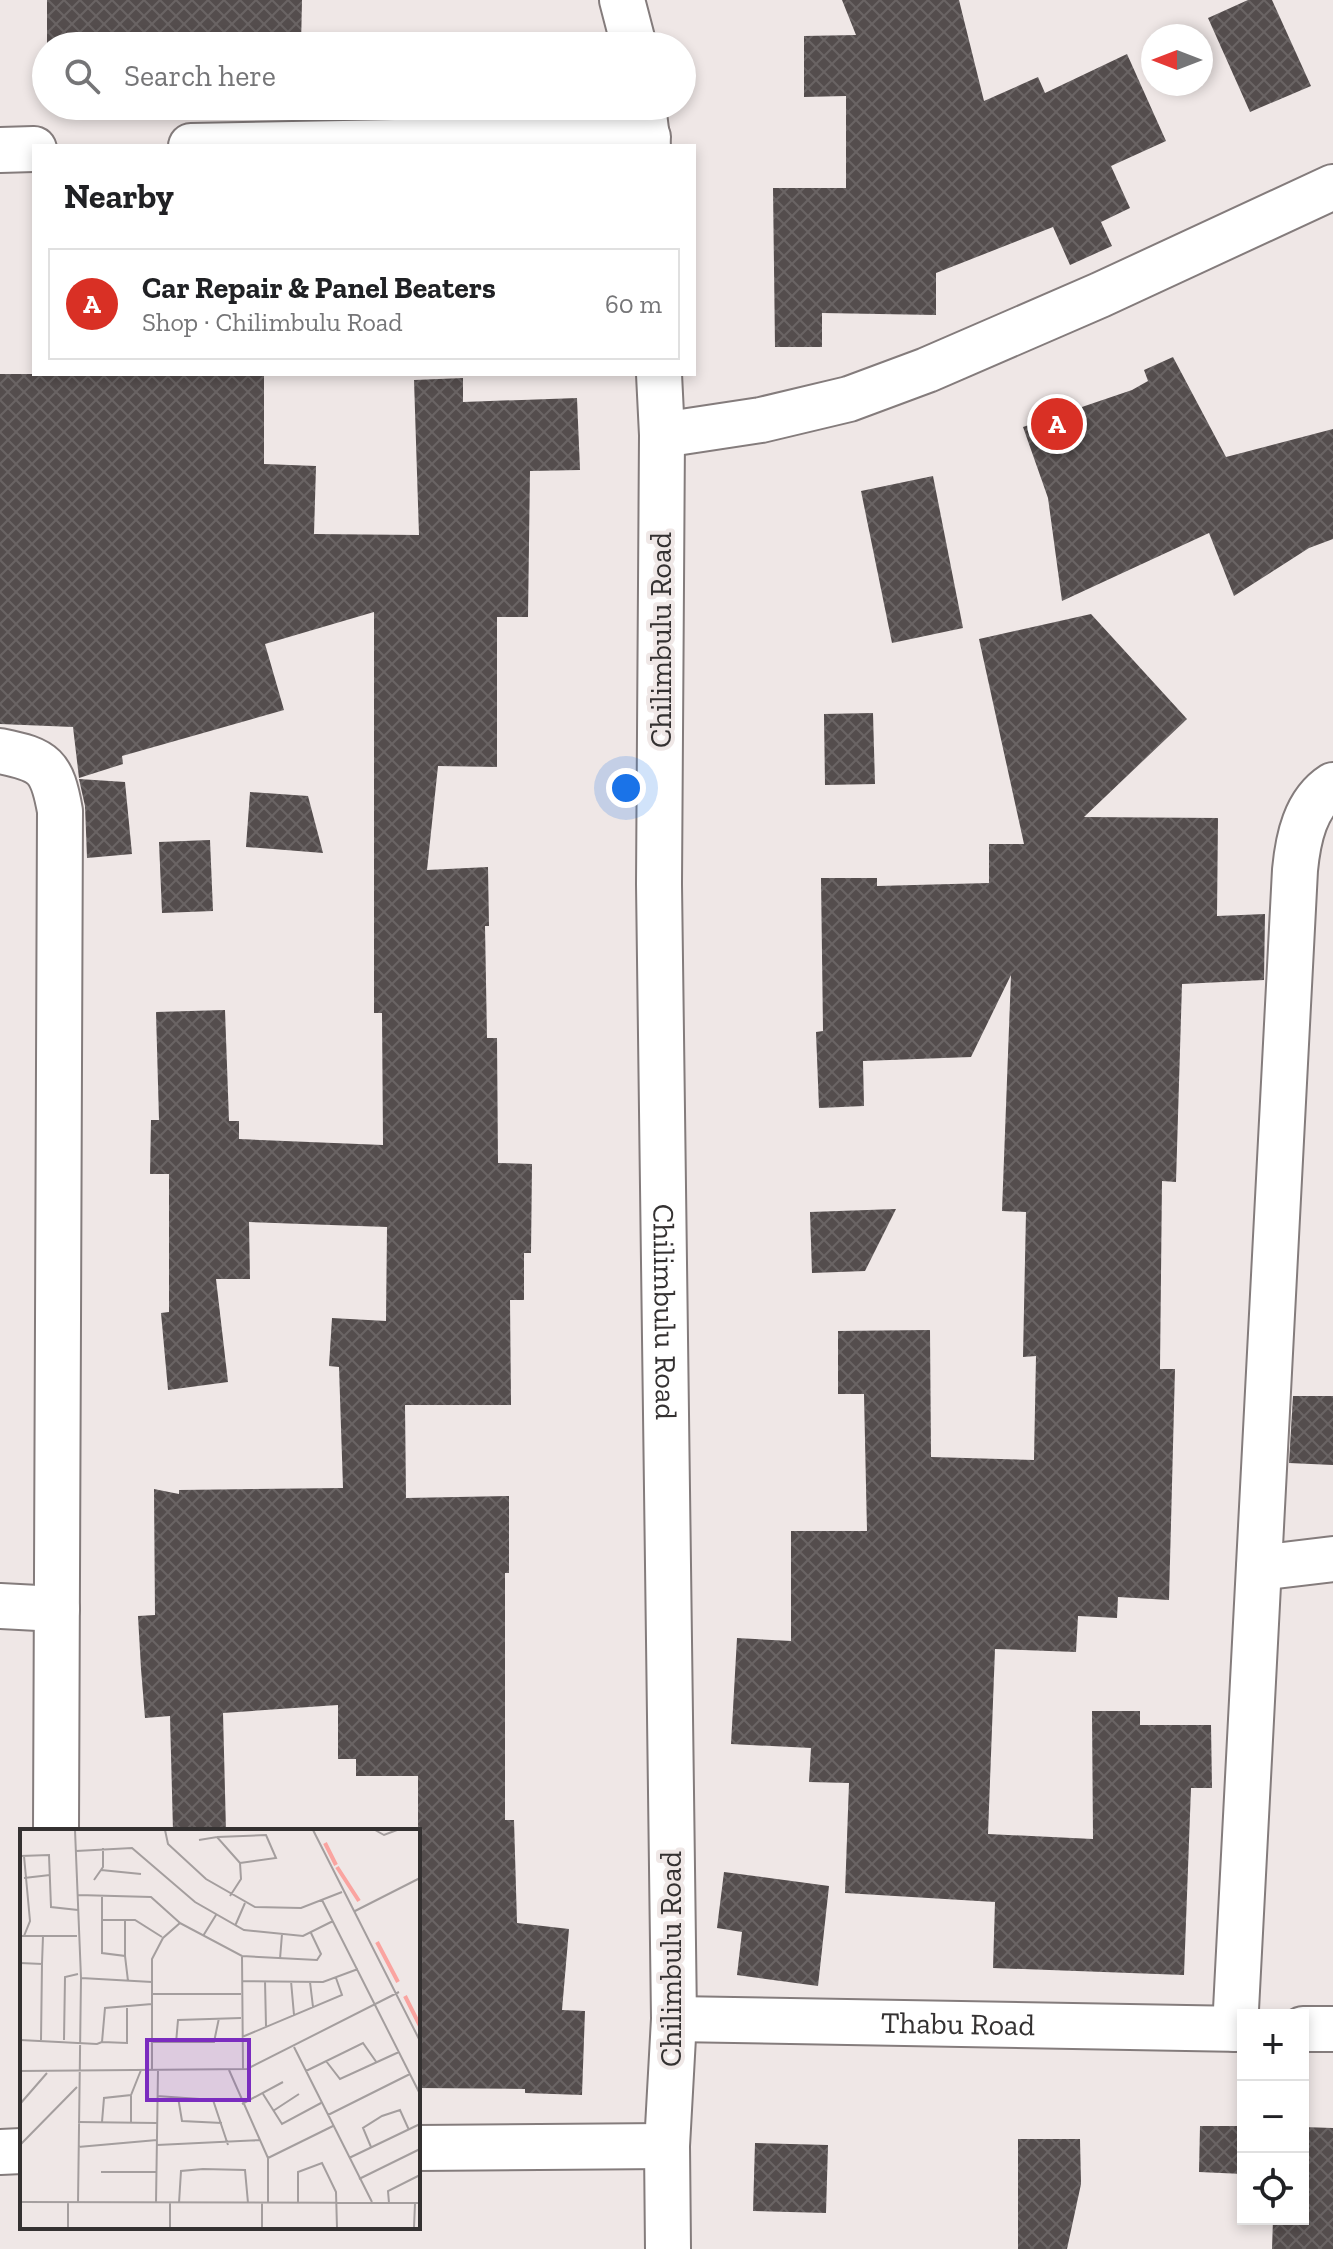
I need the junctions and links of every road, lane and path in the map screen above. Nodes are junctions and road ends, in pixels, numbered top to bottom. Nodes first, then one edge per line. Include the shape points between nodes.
1 (622, 0) edge
2 (630, 32) edge
3 (646, 130) edge
4 (248, 144) edge
5 (32, 149) edge
6 (0, 150) edge
7 (1333, 187) edge
8 (659, 376) edge
9 (662, 435) junction
10 (0, 751) edge
11 (1333, 785) edge
12 (1333, 1559) edge
13 (1259, 1568) junction
14 (0, 1606) edge
15 (57, 1609) junction
16 (56, 1829) edge
17 (1240, 2009) edge
18 (674, 2019) junction
19 (1237, 2029) edge
20 (1309, 2029) edge
21 (1333, 2029) edge
22 (667, 2146) junction
23 (420, 2148) edge
24 (20, 2151) edge
25 (0, 2152) edge
26 (668, 2249) edge

1 - 2 street
3 - 4 street
5 - 6 street
7 - 9 street via 1100,295 849,399
8 - 9 street, Chilimbulu Road
9 - 18 street, Chilimbulu Road via 659,884
10 - 15 street via 28,757 45,768 55,782 60,811
11 - 13 street via 1321,793 1297,840
12 - 13 street
13 - 17 street
14 - 15 street
15 - 16 street
18 - 19 street, Thabu Road
18 - 22 street, Chilimbulu Road
20 - 21 street
22 - 23 street
22 - 26 street, Chilimbulu Road
24 - 25 street

